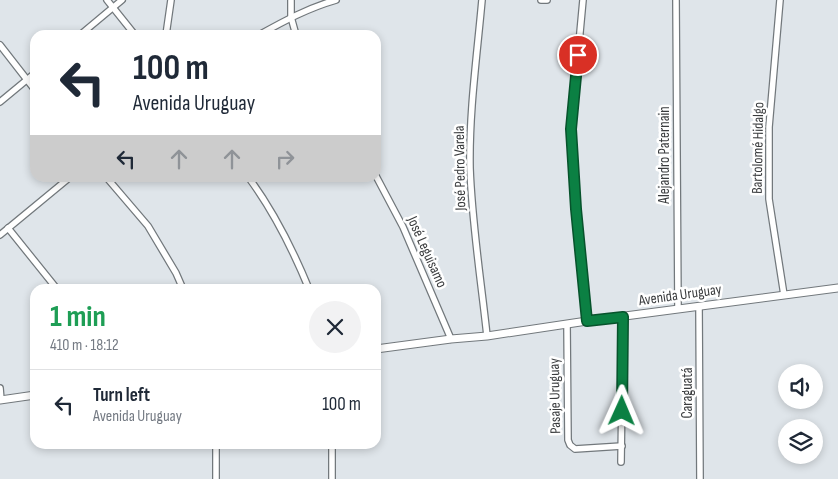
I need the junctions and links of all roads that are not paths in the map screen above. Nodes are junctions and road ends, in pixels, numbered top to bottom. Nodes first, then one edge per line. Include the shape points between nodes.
1 (107, 0) edge
2 (122, 0) edge
3 (172, 0) edge
4 (291, 0) edge
5 (336, 0) edge
6 (482, 0) edge
7 (542, 0) edge
8 (547, 0) edge
9 (583, 0) edge
10 (676, 0) edge
11 (780, 0) edge
12 (112, 7) junction
13 (291, 16) junction
14 (86, 30) edge
15 (131, 30) edge
16 (167, 30) edge
17 (267, 30) edge
18 (295, 30) edge
19 (0, 45) edge
20 (30, 77) edge
21 (27, 80) junction
22 (30, 84) edge
23 (0, 102) edge
24 (64, 182) edge
25 (110, 182) edge
26 (252, 182) edge
27 (379, 182) edge
28 (8, 228) junction
29 (0, 235) edge
30 (53, 284) edge
31 (181, 284) edge
32 (308, 284) edge
33 (838, 288) edge
34 (784, 295) junction
35 (698, 306) junction
36 (678, 309) junction
37 (623, 317) junction
38 (587, 321) junction
39 (567, 324) junction
40 (487, 336) junction
41 (451, 339) junction
42 (381, 348) edge
43 (0, 388) edge
44 (30, 396) edge
45 (1, 400) edge
46 (622, 446) junction
47 (216, 449) edge
48 (332, 449) edge
49 (621, 462) dead end
50 (216, 479) edge
51 (332, 479) edge
52 (700, 479) edge

1 - 12 street
2 - 12 street
3 - 16 street
4 - 13 street
5 - 13 street
6 - 40 street, José Pedro Varela via 470,129 470,168
7 - 8 street
9 - 38 street via 571,129
10 - 36 street, Alejandro Paternain
11 - 34 street, Bartolomé Hidalgo via 769,127 770,199
12 - 14 street
12 - 15 street
13 - 17 street
13 - 18 street
19 - 21 street
20 - 21 street
21 - 22 street
21 - 23 street
24 - 28 street
25 - 31 street via 148,226
26 - 32 street via 275,217
27 - 41 street, José Leguisamo via 403,227
28 - 29 street
28 - 30 street
33 - 34 street, Avenida Uruguay
34 - 35 street, Avenida Uruguay
35 - 36 street, Avenida Uruguay
35 - 52 street, Caraguatá
36 - 37 street, Avenida Uruguay
37 - 38 street, Avenida Uruguay
37 - 46 street
38 - 39 street, Avenida Uruguay
39 - 40 street, Avenida Uruguay
39 - 46 street, Pasaje Uruguay via 570,445 575,449
40 - 41 street, Avenida Uruguay
41 - 42 street, Avenida Uruguay
43 - 45 street
44 - 45 street
46 - 49 street
47 - 50 street
48 - 51 street

